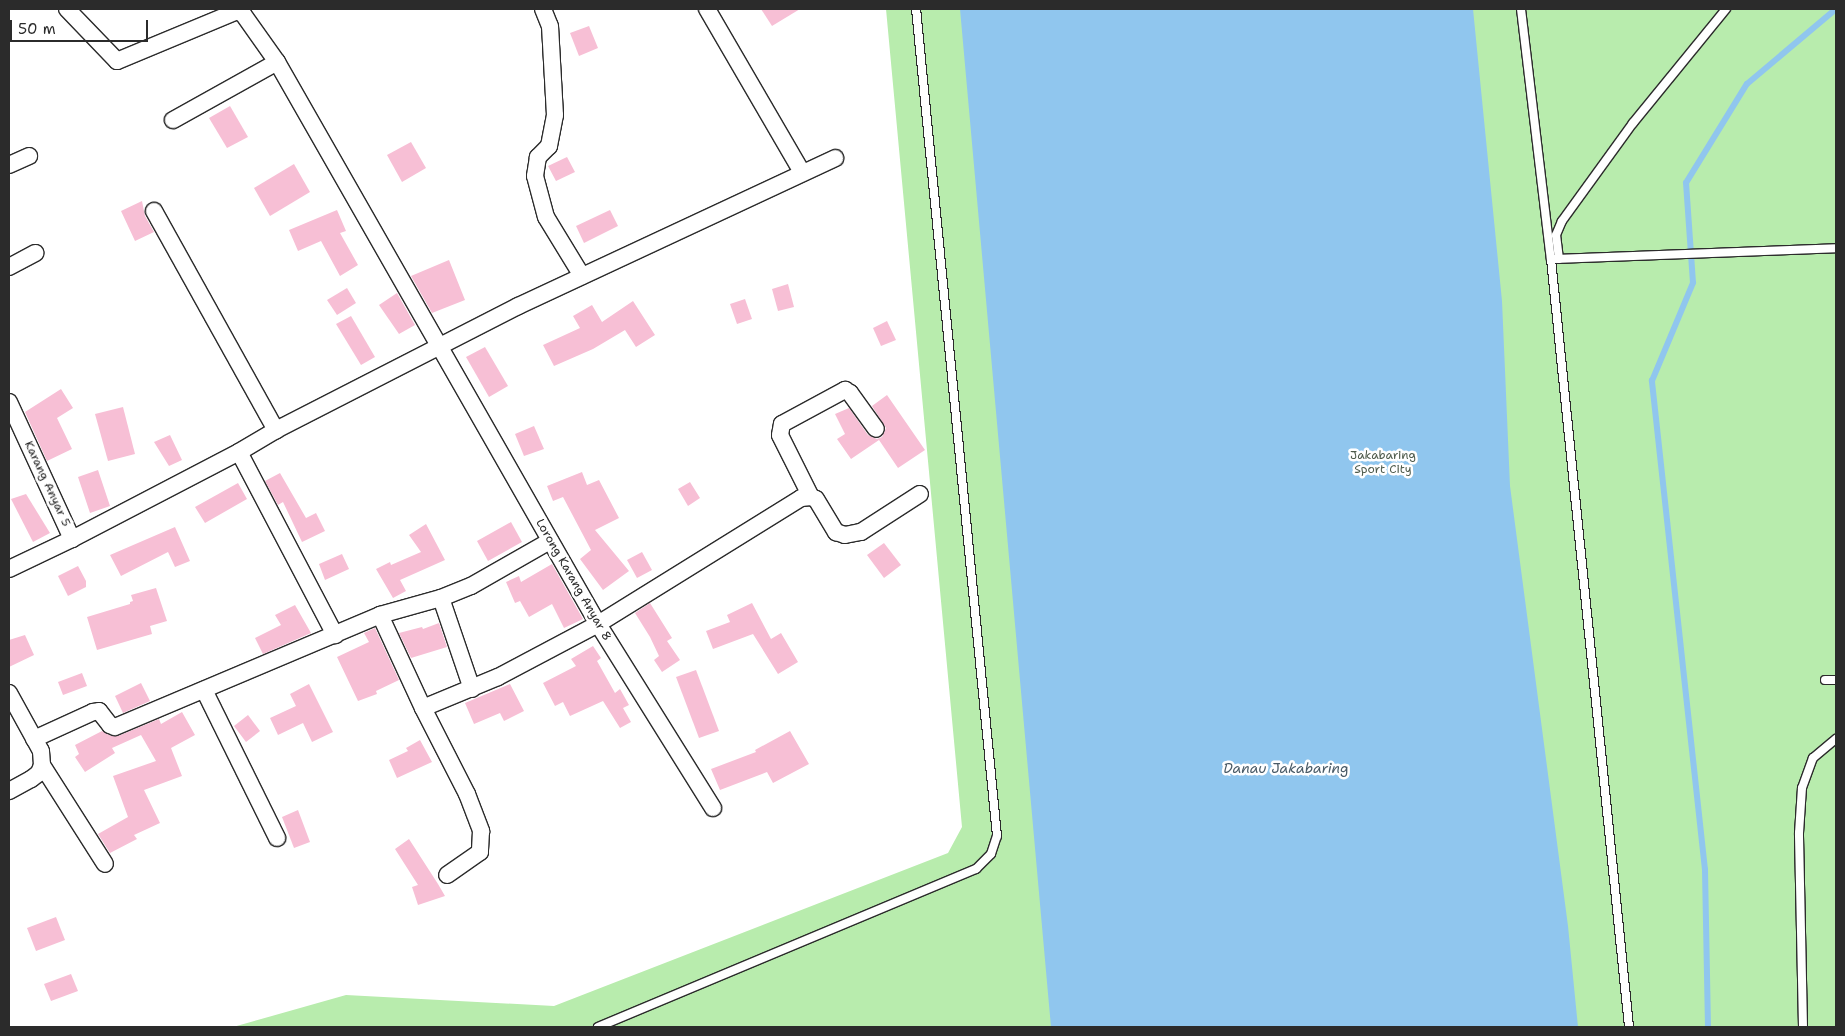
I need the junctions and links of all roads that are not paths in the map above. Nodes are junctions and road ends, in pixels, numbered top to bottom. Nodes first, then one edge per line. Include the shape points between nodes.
1 (67, 9) edge
2 (543, 9) edge
3 (707, 9) edge
4 (916, 9) edge
5 (1521, 9) edge
6 (1726, 9) edge
7 (278, 62) junction
8 (173, 120) dead end
9 (29, 156) dead end
10 (835, 158) dead end
11 (9, 165) edge
12 (802, 172) junction
13 (154, 211) dead end
14 (1836, 248) edge
15 (35, 253) dead end
16 (1555, 259) junction
17 (9, 267) edge
18 (582, 276) junction
19 (439, 348) junction
20 (9, 402) edge
21 (876, 429) dead end
22 (276, 430) junction
23 (239, 452) junction
24 (920, 494) dead end
25 (811, 497) junction
26 (72, 539) junction
27 (550, 541) junction
28 (9, 569) edge
29 (441, 598) junction
30 (380, 615) junction
31 (598, 624) junction
32 (335, 635) junction
33 (1825, 680) dead end
34 (1836, 680) edge
35 (472, 689) junction
36 (204, 690) junction
37 (9, 693) edge
38 (423, 708) junction
39 (34, 739) junction
40 (1836, 740) edge
41 (42, 765) junction
42 (9, 791) edge
43 (713, 808) dead end
44 (277, 838) dead end
45 (105, 864) dead end
46 (447, 875) dead end
47 (598, 1027) edge
48 (1629, 1027) edge
49 (1803, 1027) edge

1 - 7 street, Lorong Karang Anyar 8 via 117,61 240,12
2 - 18 street via 550,26 555,115 549,146 538,157 535,176 546,217
3 - 12 street
4 - 47 lane via 997,836 991,854 976,869
5 - 16 lane
6 - 16 lane via 1633,123 1562,221 1556,235
7 - 8 street
7 - 19 street, Lorong Karang Anyar 8
9 - 11 street
10 - 12 street
12 - 18 street
13 - 22 street
14 - 16 lane
15 - 17 street
16 - 48 lane
18 - 19 street
19 - 22 street
19 - 27 street, Lorong Karang Anyar 8
20 - 26 street, Karang Anyar 5
21 - 25 street via 845,390 782,424 780,435
22 - 23 street
23 - 26 street
23 - 32 street
24 - 25 street via 861,532 845,535 836,532 816,499
25 - 31 street via 793,502
26 - 28 street
27 - 29 street via 471,586
27 - 31 street, Lorong Karang Anyar 8
29 - 30 street
29 - 35 street
30 - 32 street
30 - 38 street
31 - 35 street
31 - 43 street, Lorong Karang Anyar 8
32 - 36 street
33 - 34 lane
35 - 38 street
36 - 39 street via 115,727 99,711
36 - 44 street
37 - 39 street
38 - 46 street via 468,794 481,831 480,852
39 - 41 street via 41,751
40 - 49 lane via 1813,758 1802,788 1799,833
41 - 42 street via 31,779
41 - 45 street

